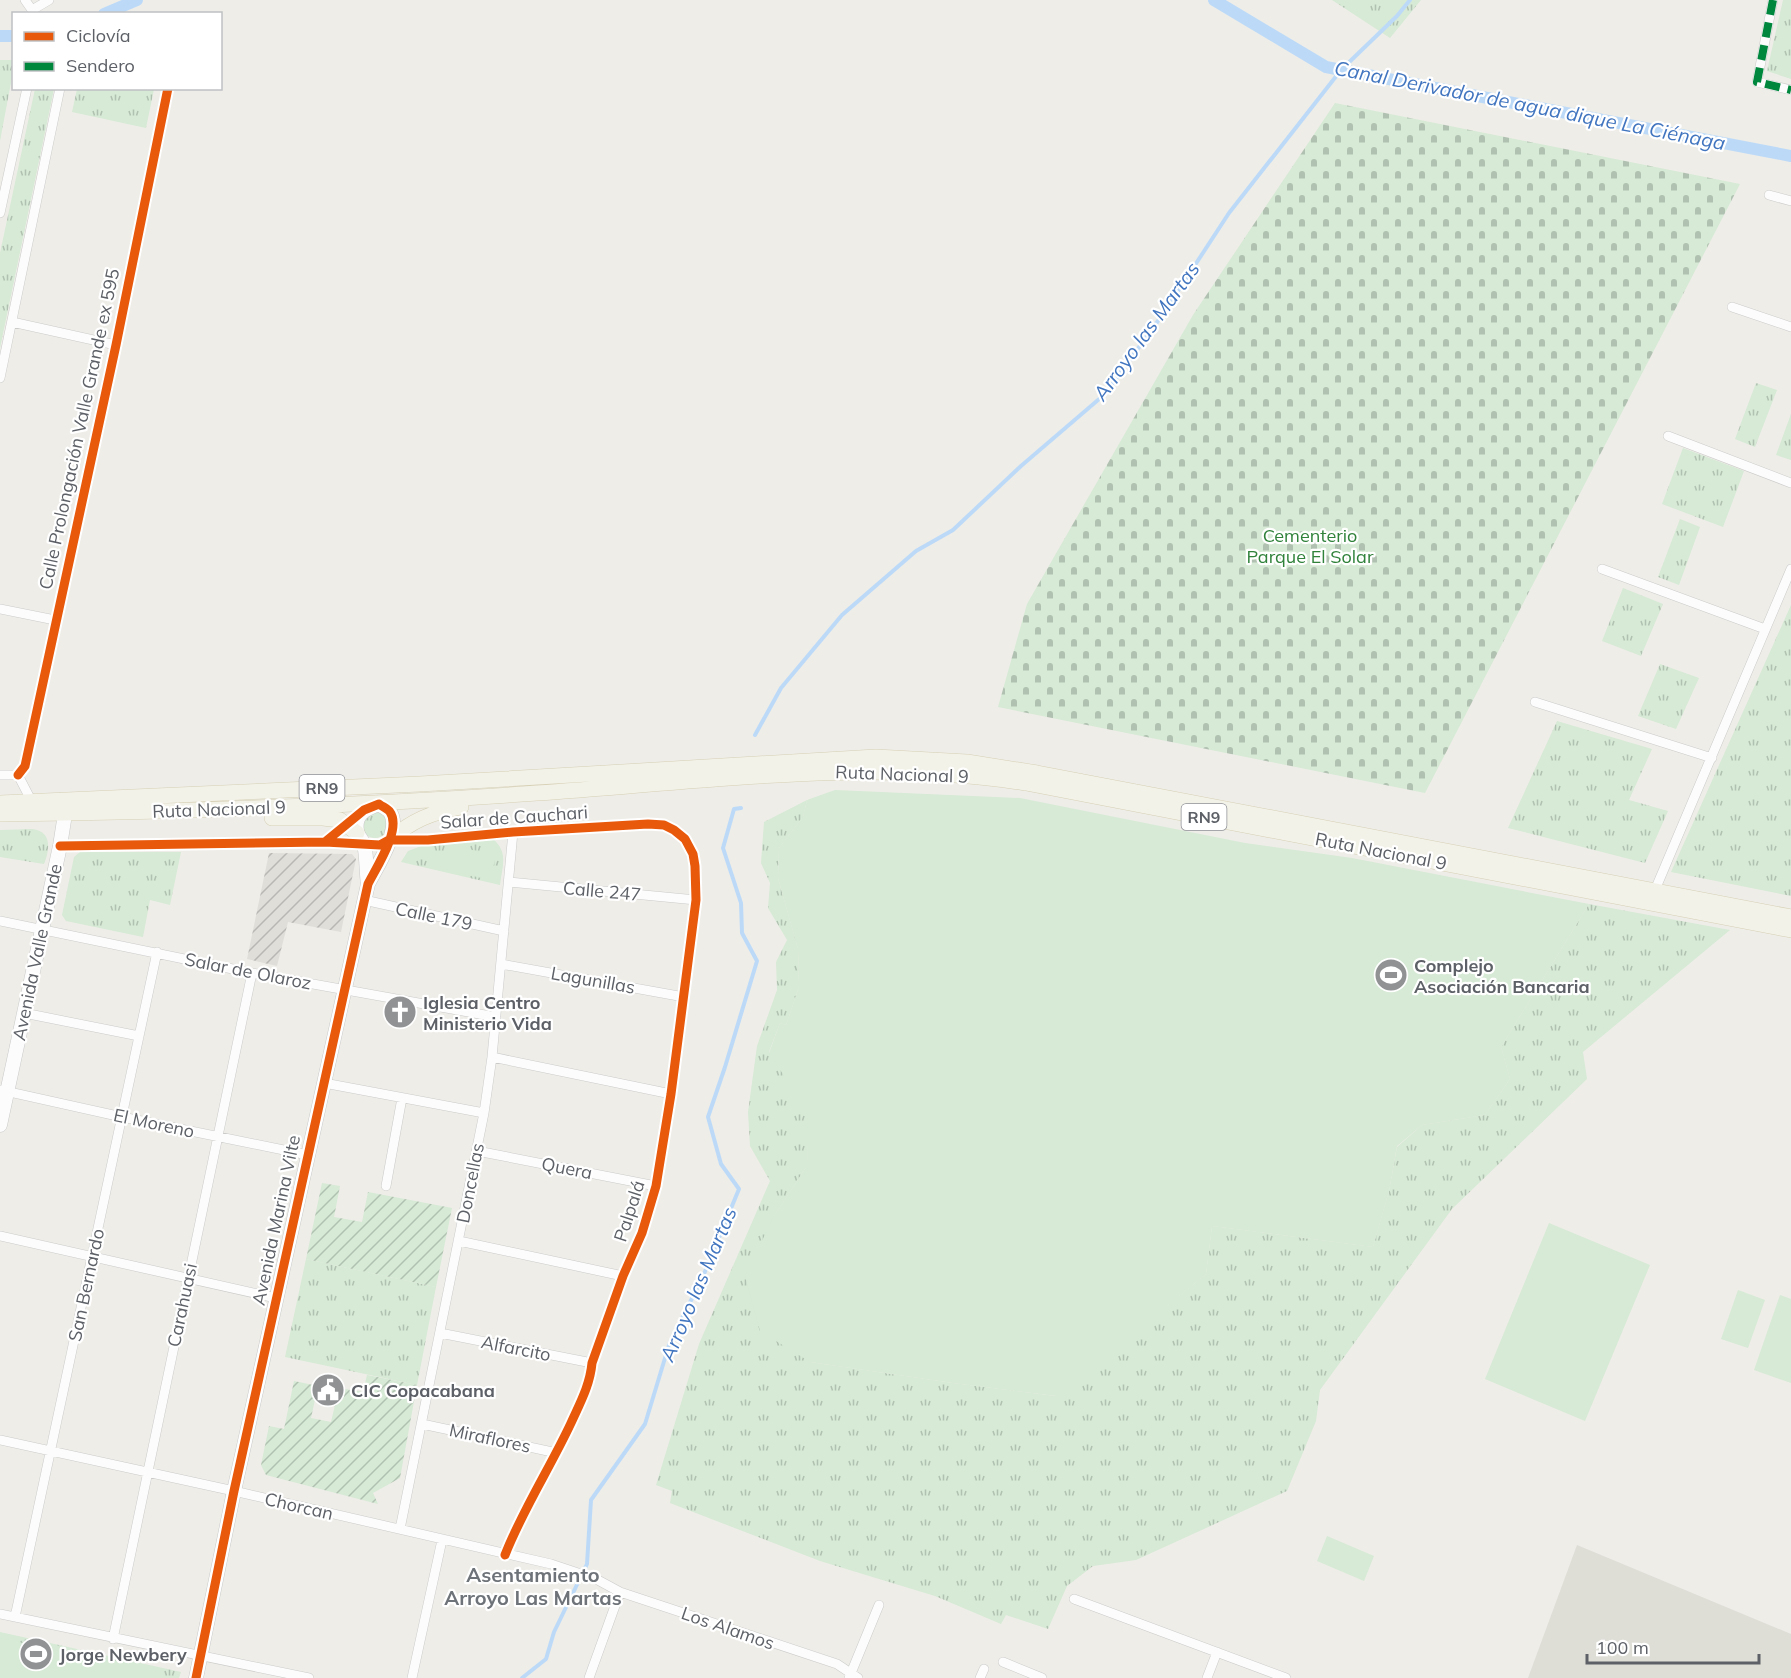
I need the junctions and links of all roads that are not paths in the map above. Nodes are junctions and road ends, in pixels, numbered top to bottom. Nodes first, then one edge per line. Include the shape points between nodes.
1 (25, 0) edge
2 (49, 0) edge
3 (1773, 0) edge
4 (32, 12) edge
5 (27, 90) edge
6 (60, 90) edge
7 (168, 90) edge
8 (1791, 90) edge
9 (1769, 195) dead end
10 (1791, 201) edge
11 (0, 213) edge
12 (1732, 307) dead end
13 (12, 322) junction
14 (1791, 327) edge
15 (116, 345) junction
16 (0, 378) edge
17 (1668, 436) dead end
18 (1791, 483) edge
19 (1791, 568) edge
20 (1602, 569) dead end
21 (0, 609) edge
22 (55, 620) junction
23 (1765, 629) junction
24 (1535, 702) dead end
25 (1712, 758) junction
26 (0, 775) edge
27 (18, 775) junction
28 (541, 776) junction
29 (346, 787) junction
30 (514, 795) junction
31 (32, 802) junction
32 (0, 803) edge
33 (379, 804) junction
34 (186, 811) junction
35 (0, 814) edge
36 (65, 814) junction
37 (357, 829) junction
38 (513, 832) junction
39 (389, 840) junction
40 (325, 842) junction
41 (60, 846) junction
42 (693, 854) joint
43 (509, 882) junction
44 (368, 884) junction
45 (1655, 890) junction
46 (364, 900) junction
47 (696, 900) junction
48 (1791, 917) edge
49 (0, 921) edge
50 (42, 930) junction
51 (1791, 930) edge
52 (504, 931) junction
53 (157, 952) junction
54 (501, 964) junction
55 (252, 973) junction
56 (344, 989) junction
57 (684, 996) junction
58 (24, 1013) junction
59 (496, 1017) junction
60 (139, 1036) junction
61 (492, 1057) junction
62 (324, 1083) junction
63 (4, 1090) edge
64 (671, 1094) junction
65 (402, 1098) junction
66 (484, 1113) junction
67 (122, 1117) junction
68 (0, 1125) edge
69 (217, 1136) junction
70 (477, 1151) junction
71 (308, 1155) junction
72 (386, 1186) dead end
73 (656, 1186) junction
74 (0, 1236) edge
75 (459, 1241) junction
76 (92, 1257) junction
77 (623, 1276) junction
78 (187, 1279) junction
79 (276, 1298) junction
80 (440, 1333) junction
81 (592, 1363) junction
82 (422, 1424) junction
83 (0, 1440) edge
84 (51, 1451) junction
85 (557, 1453) junction
86 (147, 1472) junction
87 (234, 1491) junction
88 (400, 1529) junction
89 (442, 1540) junction
90 (505, 1555) junction
91 (596, 1579) joint
92 (620, 1592) junction
93 (1074, 1599) dead end
94 (879, 1605) dead end
95 (0, 1614) edge
96 (15, 1617) junction
97 (113, 1639) junction
98 (1217, 1652) junction
99 (200, 1656) junction
100 (1003, 1662) dead end
101 (852, 1676) edge
102 (196, 1678) edge
103 (309, 1678) edge
104 (412, 1678) edge
105 (589, 1678) edge
106 (1042, 1678) edge
107 (1207, 1678) edge
108 (1286, 1678) edge

1 - 4 street
2 - 4 street
3 - 8 street via 1757,82
5 - 11 street
6 - 13 street
7 - 15 street, Calle Prolongación Valle Grande ex 595
9 - 10 street
12 - 14 street
13 - 15 street
13 - 16 street
15 - 22 street, Calle Prolongación Valle Grande ex 595
17 - 18 street
19 - 23 street
20 - 23 street
21 - 22 street
22 - 27 street, Calle Prolongación Valle Grande ex 595 via 25,766
23 - 25 street
24 - 25 street
25 - 45 street
26 - 27 street
27 - 31 street
28 - 29 main road, Ruta Nacional 9 / RN9
28 - 33 main road via 520,782 408,793
28 - 45 main road, Ruta Nacional 9 / RN9 via 876,757 967,762
29 - 31 main road, Ruta Nacional 9 / RN9
29 - 33 main road
30 - 33 main road, Ruta Nacional 9 / RN9
30 - 39 main road via 424,816
30 - 51 main road, Ruta Nacional 9 / RN9 via 805,772 955,774 1026,783
31 - 32 main road, Ruta Nacional 9 / RN9
33 - 34 main road, Ruta Nacional 9 / RN9
33 - 37 street via 368,808
33 - 39 street, Avenida Marina Vilte via 394,820
34 - 36 main road, Ruta Nacional 9 / RN9
34 - 37 main road via 213,817 323,818 340,820
35 - 36 main road, Ruta Nacional 9 / RN9
36 - 41 street, Avenida Valle Grande
37 - 39 street, Salar de Cauchari via 380,845
37 - 40 street
37 - 40 street, Salar de Cauchari
37 - 44 street, Avenida Marina Vilte
38 - 39 street, Salar de Cauchari
38 - 42 street, Salar de Cauchari via 664,825 685,839
38 - 43 street, Doncellas
39 - 44 street, Avenida Marina Vilte
40 - 41 street, Salar de Cauchari
41 - 50 street, Avenida Valle Grande
42 - 47 street, Palpalá
43 - 47 street, Calle 247
43 - 52 street, Doncellas
44 - 46 street, Avenida Marina Vilte
45 - 48 main road, Ruta Nacional 9 / RN9
46 - 52 street, Calle 179
46 - 56 street, Avenida Marina Vilte
47 - 57 street, Palpalá
49 - 50 street, Salar de Olaroz
50 - 53 street, Salar de Olaroz
50 - 58 street, Avenida Valle Grande
52 - 54 street, Doncellas
53 - 55 street, Salar de Olaroz
53 - 60 street, San Bernardo
54 - 57 street, Lagunillas
54 - 59 street, Doncellas
55 - 56 street, Salar de Olaroz
55 - 69 street, Carahuasi
56 - 59 street, Salar de Olaroz
56 - 62 street, Avenida Marina Vilte
57 - 64 street, Palpalá
58 - 60 street
58 - 63 street, Avenida Valle Grande
59 - 61 street, Doncellas
60 - 67 street, San Bernardo
61 - 64 street
61 - 66 street, Doncellas
62 - 65 street
62 - 71 street, Avenida Marina Vilte
63 - 67 street, El Moreno
63 - 68 street, Avenida Valle Grande
64 - 73 street, Palpalá
65 - 66 street
65 - 72 street
66 - 70 street, Doncellas
67 - 69 street, El Moreno
67 - 76 street, San Bernardo
69 - 71 street, El Moreno
69 - 78 street, Carahuasi
70 - 73 street, Quera
70 - 75 street, Doncellas
71 - 79 street, Avenida Marina Vilte
73 - 77 street, Palpalá via 642,1233
74 - 76 street
75 - 77 street
75 - 80 street, Doncellas
76 - 78 street
76 - 84 street, San Bernardo
77 - 81 street, Palpalá
78 - 79 street
78 - 86 street, Carahuasi
79 - 87 street, Avenida Marina Vilte
80 - 81 street, Alfarcito
80 - 82 street, Doncellas
81 - 85 street, Palpalá via 591,1377
82 - 85 street, Miraflores
82 - 88 street, Doncellas
83 - 84 street, Chorcan
84 - 86 street, Chorcan
84 - 96 street, San Bernardo
85 - 90 street, Palpalá
86 - 87 street, Chorcan
86 - 97 street, Carahuasi
87 - 88 street, Chorcan
87 - 99 street, Avenida Marina Vilte
88 - 89 street, Chorcan
89 - 90 street, Chorcan
89 - 104 street
90 - 91 street, Chorcan
91 - 92 street, Los Alamos
92 - 101 street, Los Alamos via 837,1664
92 - 105 street
93 - 98 street
94 - 101 street
95 - 96 street
96 - 97 street
97 - 99 street
98 - 107 street
98 - 108 street
99 - 102 street, Avenida Marina Vilte
99 - 103 street
100 - 106 street

